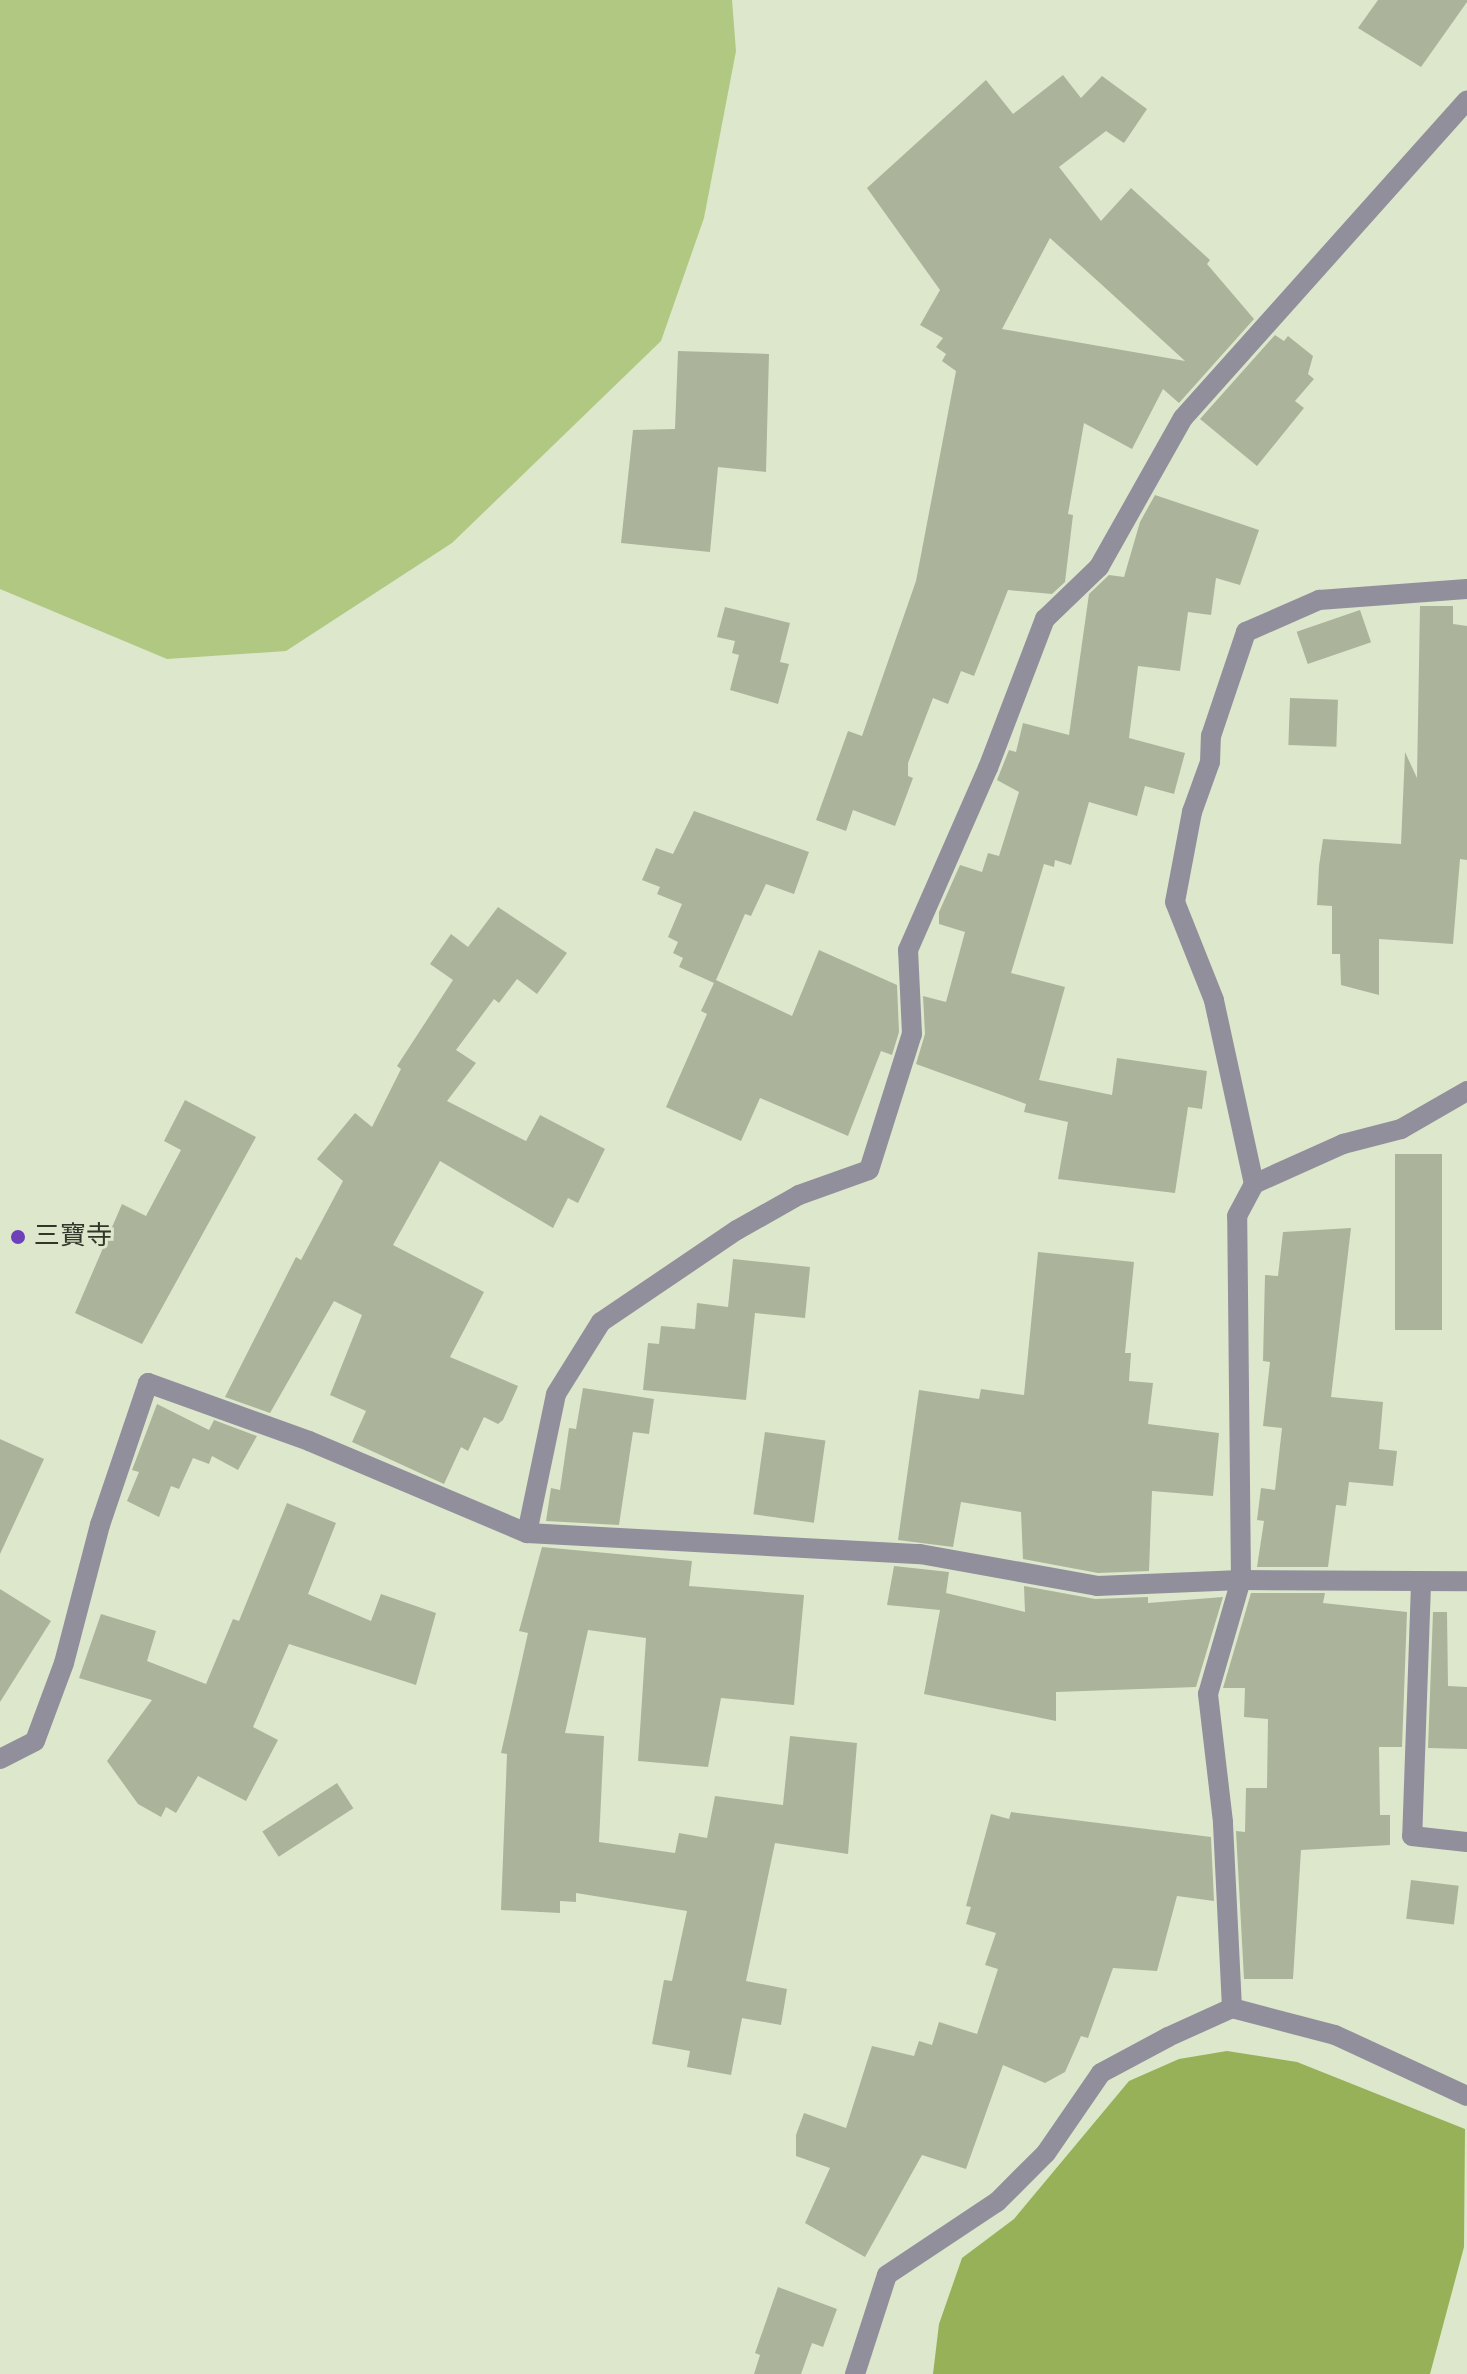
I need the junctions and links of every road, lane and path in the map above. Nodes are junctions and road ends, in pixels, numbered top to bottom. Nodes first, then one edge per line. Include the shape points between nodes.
1 (1467, 100) edge
2 (1467, 589) edge
3 (1467, 1091) edge
4 (1254, 1184) junction
5 (527, 1533) junction
6 (1241, 1580) junction
7 (1467, 1581) edge
8 (1421, 1584) junction
9 (0, 1759) edge
10 (1467, 1842) edge
11 (1232, 2008) junction
12 (1467, 2096) edge
13 (855, 2374) edge

1 - 5 street via 1183,418 1099,567 1045,619 988,768 908,950 912,1034 869,1170 799,1195 601,1322 556,1394
2 - 4 street via 1319,600 1246,632 1211,736 1210,762 1192,812 1175,902 1214,1000
3 - 4 street via 1401,1129 1343,1144
4 - 6 street via 1237,1216
5 - 6 street via 920,1554 1097,1586
5 - 9 street via 309,1441 148,1383 100,1525 64,1663 35,1741
6 - 8 street
6 - 11 street via 1208,1694 1223,1822
7 - 8 street
8 - 10 street via 1412,1836
11 - 12 street via 1335,2035
11 - 13 street via 1101,2073 1046,2153 997,2202 887,2275

